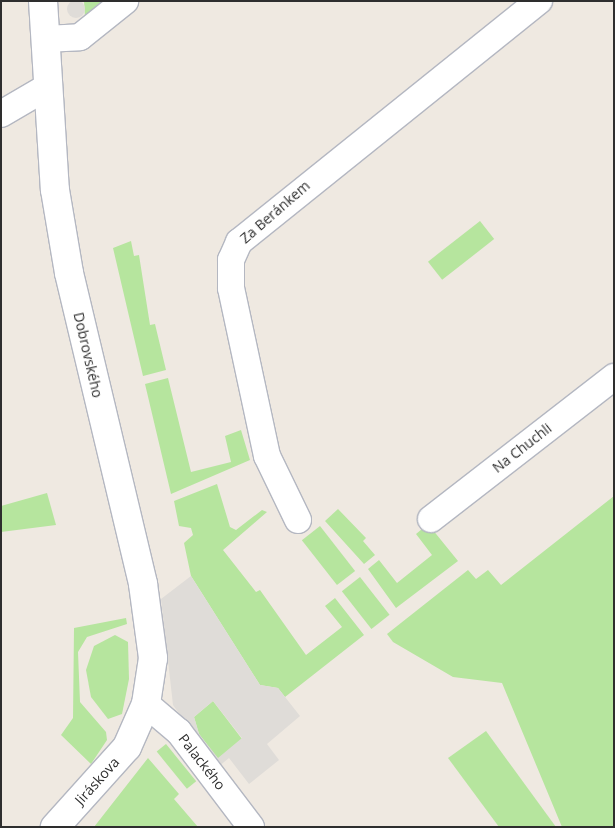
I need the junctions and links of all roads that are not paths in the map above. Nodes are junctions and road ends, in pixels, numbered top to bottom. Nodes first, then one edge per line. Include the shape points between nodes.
1 (43, 1) edge
2 (125, 1) edge
3 (539, 1) edge
4 (45, 39) junction
5 (47, 87) junction
6 (1, 114) edge
7 (614, 377) edge
8 (431, 519) dead end
9 (298, 520) dead end
10 (146, 704) junction
11 (55, 827) edge
12 (250, 827) edge

1 - 4 main road, Dobrovského
2 - 4 street via 80,37
3 - 9 street, Za Beránkem via 239,242 231,260 235,306 267,456
4 - 5 main road, Dobrovského
5 - 6 street
5 - 10 main road, Dobrovského via 55,190 69,273 152,634
7 - 8 street, Na Chuchli
10 - 11 main road, Jiráskova via 113,768
10 - 12 street, Palackého via 178,732

